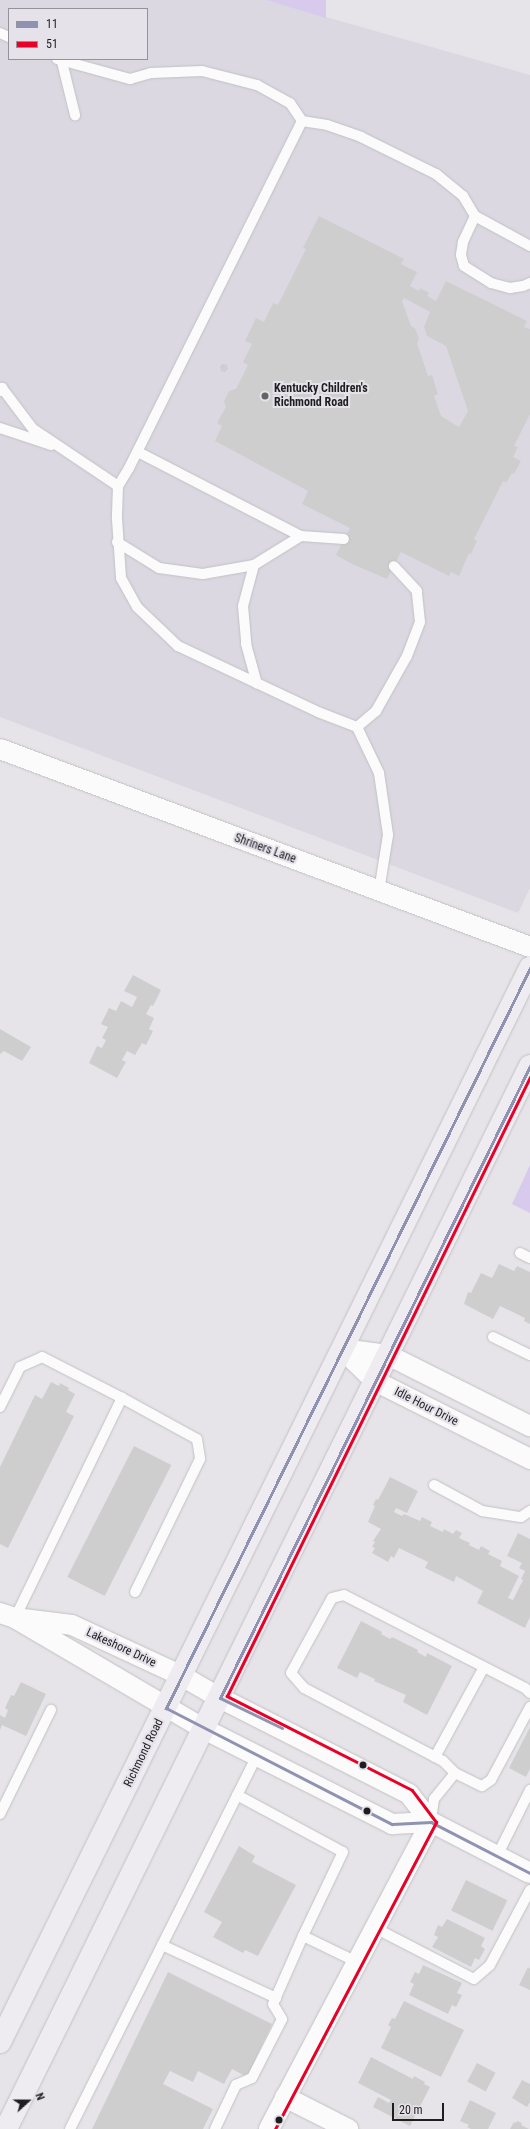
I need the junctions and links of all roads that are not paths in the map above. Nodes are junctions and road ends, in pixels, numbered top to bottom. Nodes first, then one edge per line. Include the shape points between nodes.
1 (60, 60) edge
2 (75, 115) dead end
3 (302, 121) junction
4 (475, 216) junction
5 (530, 246) edge
6 (530, 282) edge
7 (0, 391) edge
8 (0, 428) edge
9 (61, 448) junction
10 (138, 452) junction
11 (118, 486) junction
12 (301, 536) junction
13 (344, 539) dead end
14 (118, 542) junction
15 (254, 565) junction
16 (394, 566) dead end
17 (257, 684) junction
18 (357, 727) junction
19 (0, 749) edge
20 (379, 891) junction
21 (530, 947) edge
22 (530, 968) edge
23 (525, 991) edge
24 (530, 1066) edge
25 (520, 1253) dead end
26 (530, 1258) edge
27 (493, 1337) dead end
28 (342, 1349) junction
29 (388, 1355) junction
30 (530, 1355) edge
31 (375, 1381) junction
32 (122, 1398) junction
33 (0, 1407) edge
34 (530, 1426) edge
35 (530, 1459) edge
36 (434, 1485) dead end
37 (530, 1511) edge
38 (135, 1592) dead end
39 (8, 1615) edge
40 (484, 1667) junction
41 (182, 1676) junction
42 (530, 1693) edge
43 (220, 1698) junction
44 (530, 1707) edge
45 (166, 1708) junction
46 (51, 1710) dead end
47 (204, 1729) junction
48 (256, 1755) junction
49 (435, 1757) junction
50 (455, 1773) junction
51 (530, 1790) edge
52 (237, 1795) junction
53 (0, 1814) edge
54 (431, 1822) junction
55 (498, 1856) junction
56 (530, 1873) edge
57 (530, 1890) edge
58 (375, 1928) junction
59 (303, 1936) junction
60 (162, 1945) junction
61 (357, 1962) junction
62 (276, 1998) junction
63 (0, 2042) edge
64 (285, 2097) junction
65 (6, 2129) edge
66 (70, 2129) edge
67 (214, 2129) edge
68 (269, 2129) edge
69 (348, 2129) edge

1 - 2 lane
1 - 3 lane via 130,79 151,74 202,71 257,85 290,103
3 - 4 lane via 327,125 361,137 436,174 463,196
3 - 10 lane
4 - 5 lane
4 - 6 lane via 461,255 464,266 491,283 510,288
7 - 9 lane via 2,388 33,429
8 - 9 lane
9 - 11 lane
10 - 11 lane
10 - 12 lane
11 - 14 lane
12 - 13 lane
12 - 15 lane
14 - 15 lane via 159,568 203,574
14 - 17 lane via 121,578 137,607 178,646
15 - 17 lane via 243,606 246,644
16 - 18 lane via 417,591 420,622 407,656 376,711
17 - 18 lane
18 - 20 lane via 379,773 388,835
19 - 20 street, Shriners Lane
20 - 21 street, Shriners Lane
22 - 23 main road, Richmond Road
23 - 28 main road, Richmond Road
24 - 29 main road
25 - 26 lane
27 - 30 lane
28 - 29 street
28 - 31 street, Idle Hour Drive
28 - 41 main road, Richmond Road
29 - 31 main road
29 - 34 street
31 - 35 street, Idle Hour Drive
31 - 43 main road
32 - 33 lane via 42,1357 20,1367
32 - 38 lane via 197,1439 200,1459
32 - 39 lane
36 - 37 lane via 482,1511 521,1517
39 - 41 street, Lakeshore Drive via 72,1625
39 - 45 street, Lakeshore Drive
40 - 42 lane
40 - 49 lane
40 - 49 lane via 344,1595 332,1598 291,1673 304,1688
41 - 43 street, Lakeshore Drive
41 - 45 main road, Richmond Road
43 - 47 main road
43 - 54 street, Lakeshore Drive via 409,1794
44 - 50 lane via 491,1780 482,1786
45 - 47 street, Lakeshore Drive
45 - 63 main road, Richmond Road
46 - 53 lane
47 - 48 street, Lakeshore Drive
47 - 65 main road
48 - 52 lane
48 - 54 street, Lakeshore Drive via 392,1824
49 - 50 lane
50 - 54 lane via 434,1799
51 - 55 lane
52 - 59 lane via 343,1852
52 - 60 lane
54 - 55 street
54 - 58 street
55 - 56 street
57 - 58 lane via 490,1965 474,1979
58 - 61 street
59 - 61 lane
59 - 62 lane
60 - 62 lane
60 - 66 lane
61 - 64 street
62 - 67 lane via 273,2004 282,2019 252,2078 236,2085
64 - 68 street
64 - 69 street

